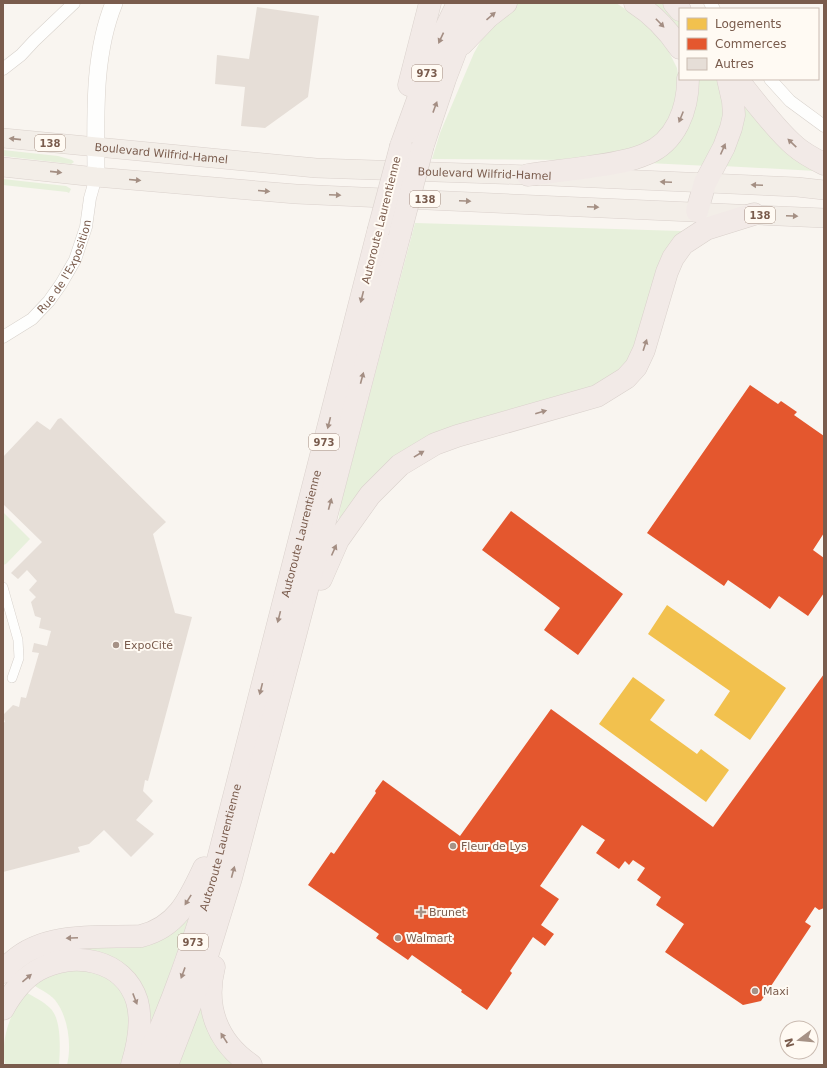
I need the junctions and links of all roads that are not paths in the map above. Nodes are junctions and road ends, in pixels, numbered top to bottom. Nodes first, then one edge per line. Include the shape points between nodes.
1 (74, 3) edge
2 (114, 3) edge
3 (430, 3) edge
4 (458, 3) edge
5 (476, 3) edge
6 (506, 3) edge
7 (635, 3) edge
8 (679, 46) edge
9 (457, 49) junction
10 (3, 69) edge
11 (688, 80) edge
12 (728, 80) edge
13 (738, 80) edge
14 (771, 80) edge
15 (824, 126) edge
16 (3, 138) edge
17 (400, 146) junction
18 (96, 147) junction
19 (824, 164) edge
20 (3, 167) edge
21 (528, 175) junction
22 (96, 177) junction
23 (705, 184) junction
24 (824, 190) edge
25 (697, 211) junction
26 (754, 214) junction
27 (824, 218) edge
28 (389, 233) junction
29 (3, 337) edge
30 (3, 587) edge
31 (295, 636) junction
32 (12, 678) dead end
33 (229, 815) junction
34 (218, 923) junction
35 (3, 972) edge
36 (3, 1008) edge
37 (132, 1065) edge
38 (144, 1065) edge
39 (167, 1065) edge
40 (251, 1065) edge

1 - 10 street via 21,55
2 - 18 main road via 98,72
3 - 17 highway via 398,129
4 -> 17 highway, Autoroute Laurentienne / 973 via 438,44
5 - 9 highway, Autoroute Laurentienne / 973
9 -> 6 highway via 488,17
7 -> 8 highway via 653,15
28 -> 9 highway, Autoroute Laurentienne / 973, bridge
11 -> 21 highway via 684,110 677,128 663,143 646,154 622,162
23 -> 12 highway via 724,147 734,115
19 -> 13 highway via 795,146
14 - 15 street via 790,101
18 -> 16 main road, Boulevard Wilfrid-Hamel / 138
17 - 28 highway, Autoroute Laurentienne / 973, bridge
18 - 21 main road, Boulevard Wilfrid-Hamel / 138 via 316,168
18 - 22 main road
20 -> 22 main road, 138
23 -> 21 main road, Boulevard Wilfrid-Hamel / 138
22 -> 25 main road, 138 via 296,194
22 - 29 street, Rue de l'Exposition via 86,228 75,260 49,301 32,319
24 -> 23 main road, Boulevard Wilfrid-Hamel / 138
23 - 25 highway
25 - 26 main road, 138
26 -> 27 main road, 138
31 -> 26 highway via 338,540 370,495 400,465 435,444 596,396 626,378 636,367 644,350 667,272 683,244 706,229
31 -> 28 highway, Autoroute Laurentienne / 973
28 -> 33 highway, Autoroute Laurentienne / 973
30 - 32 street via 18,640 19,658
34 -> 31 highway, Autoroute Laurentienne / 973
33 -> 35 highway via 192,895 182,910 162,928 141,936 47,942 21,955
33 -> 38 highway, Autoroute Laurentienne / 973 via 214,875 184,969
34 - 39 highway, Autoroute Laurentienne / 973 via 199,982
40 -> 34 highway via 230,1047 213,1016 210,991 219,946
36 -> 37 highway via 10,996 27,978 49,965 79,960 109,967 120,974 137,1001 140,1028

